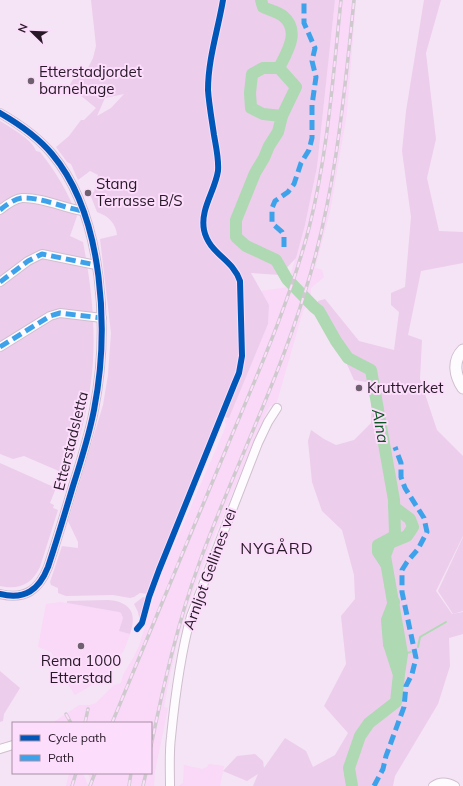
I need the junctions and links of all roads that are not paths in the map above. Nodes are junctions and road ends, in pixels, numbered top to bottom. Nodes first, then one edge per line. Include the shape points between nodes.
1 (0, 113) edge
2 (0, 210) edge
3 (83, 211) junction
4 (96, 265) junction
5 (0, 282) edge
6 (102, 318) junction
7 (0, 348) edge
8 (463, 350) edge
9 (463, 388) edge
10 (277, 408) dead end
11 (0, 594) edge
12 (12, 745) edge
13 (0, 749) edge
14 (170, 786) edge
15 (433, 786) edge
16 (455, 786) edge

1 - 3 street, Etterstadsletta via 24,129 52,154 70,181
2 - 3 street via 21,198 36,199
3 - 4 street, Etterstadsletta
4 - 5 street via 42,254
4 - 6 street, Etterstadsletta
6 - 7 street via 60,313 50,316
6 - 11 street, Etterstadsletta via 101,360 91,425 46,574 31,592 11,596
8 - 9 street via 455,366
10 - 14 street, Arnljot Gellines vei via 258,443 191,616 176,690
12 - 13 street
15 - 16 street via 446,783

